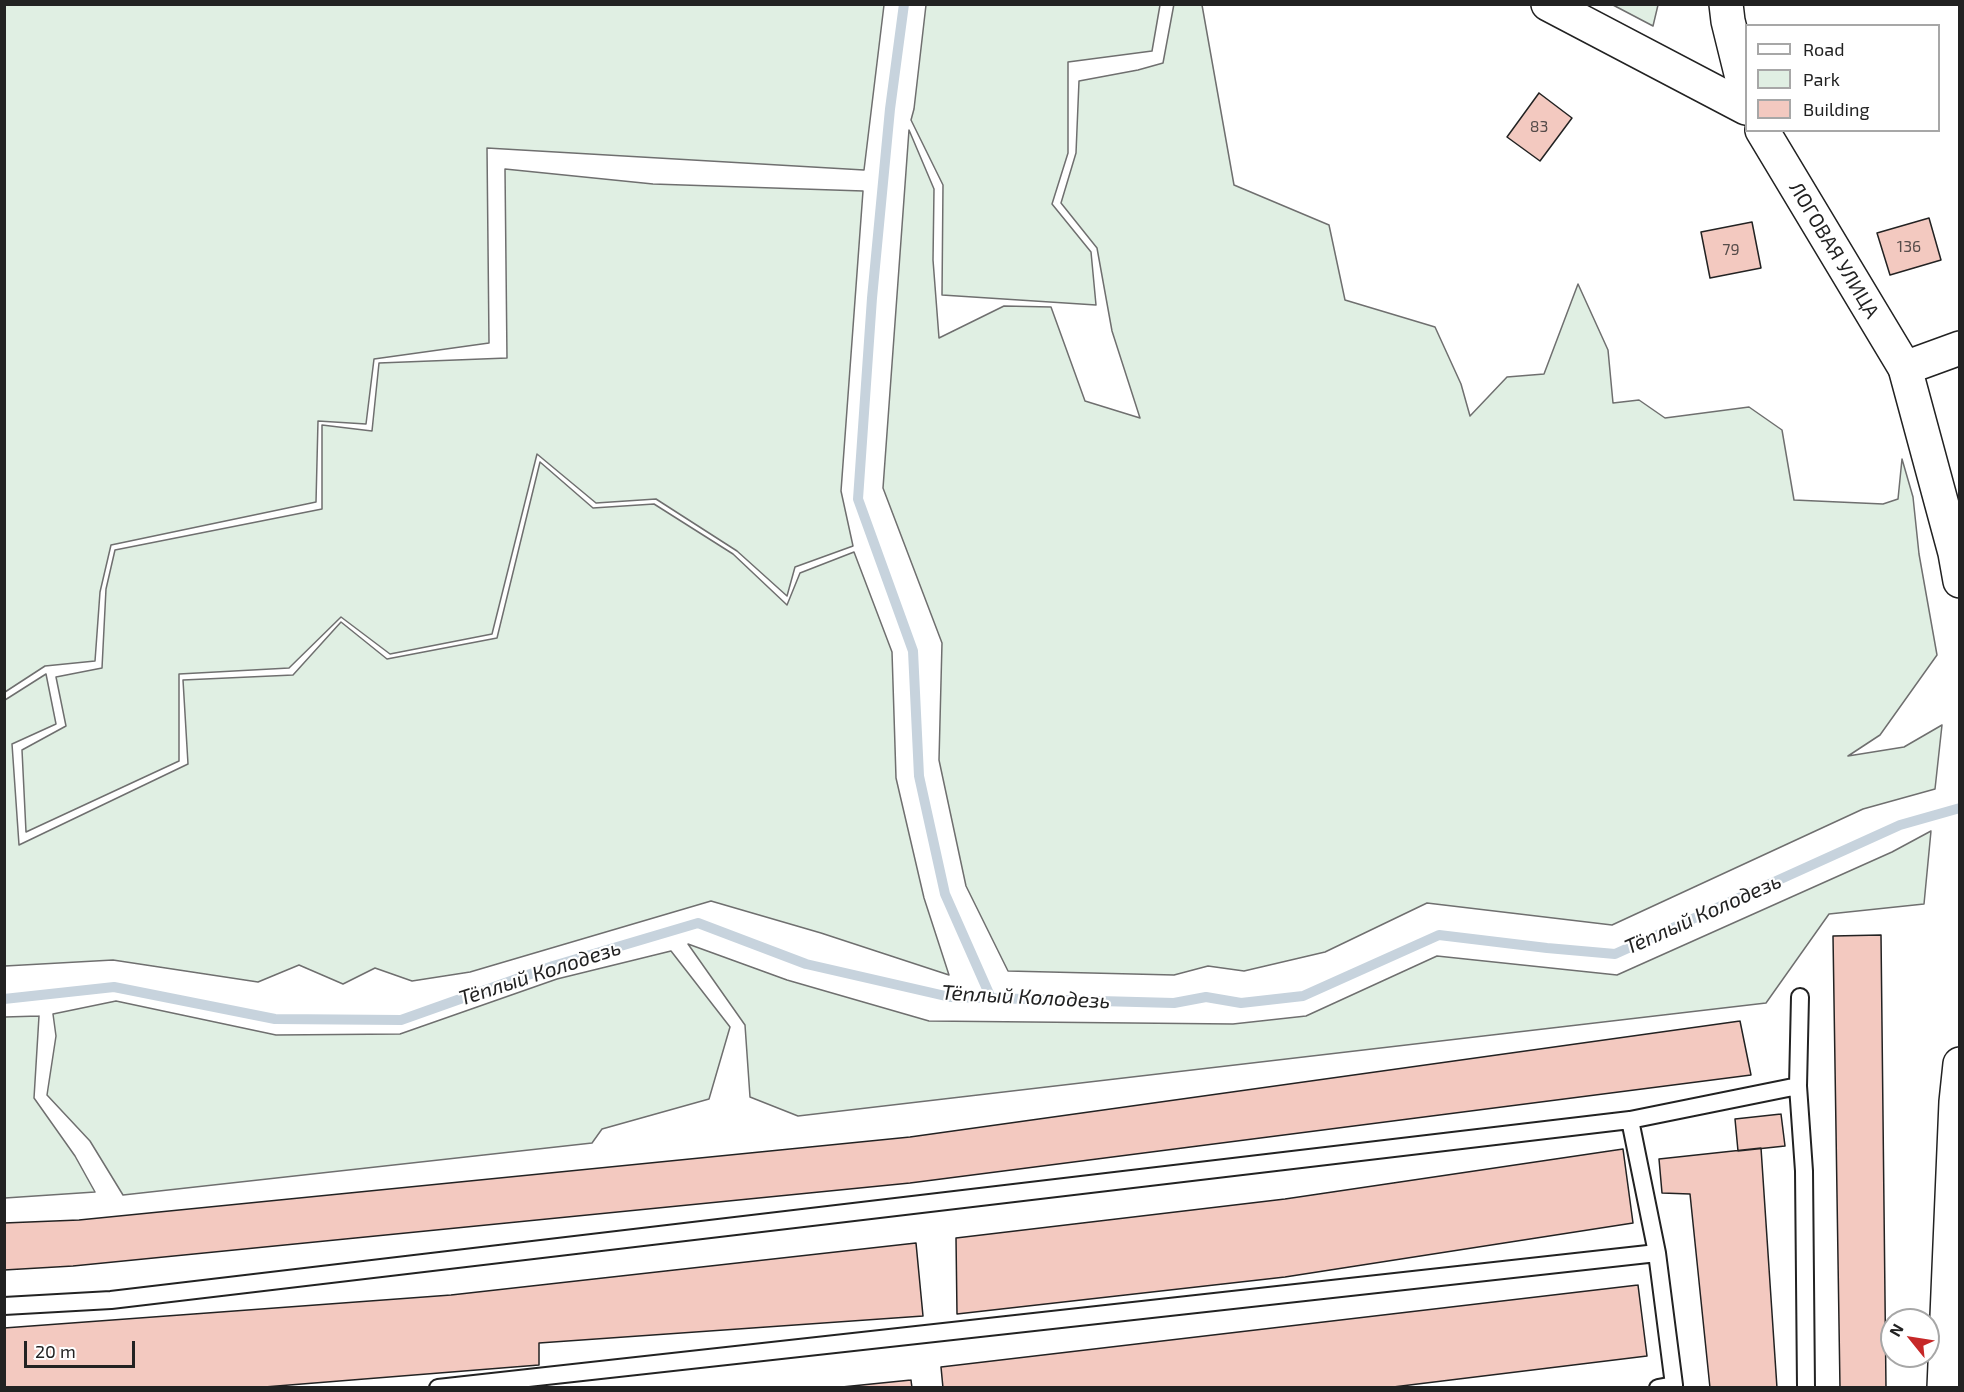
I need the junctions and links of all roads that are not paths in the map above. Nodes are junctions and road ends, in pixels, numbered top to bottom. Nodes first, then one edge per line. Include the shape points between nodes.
1 (1548, 4) edge
2 (1726, 4) edge
3 (1745, 90) edge
4 (1745, 107) edge
5 (1763, 132) edge
6 (1959, 348) edge
7 (1905, 369) junction
8 (1959, 581) edge
9 (1800, 997) dead end
10 (1959, 1064) edge
11 (1798, 1086) junction
12 (1958, 1102) edge
13 (1630, 1120) junction
14 (1657, 1253) junction
15 (4, 1306) edge
16 (1669, 1387) edge
17 (438, 1388) edge
18 (1806, 1388) edge
19 (1944, 1388) edge

1 - 4 street
2 - 3 street
5 - 7 street, ЛОГОВАЯ УЛИЦА
6 - 7 street
7 - 8 street, ЛОГОВАЯ УЛИЦА via 1955,553
9 - 11 lane
10 - 12 street
11 - 13 lane
11 - 18 lane via 1804,1171
12 - 19 street
13 - 14 lane
13 - 15 lane via 122,1298
14 - 16 lane
14 - 17 lane

